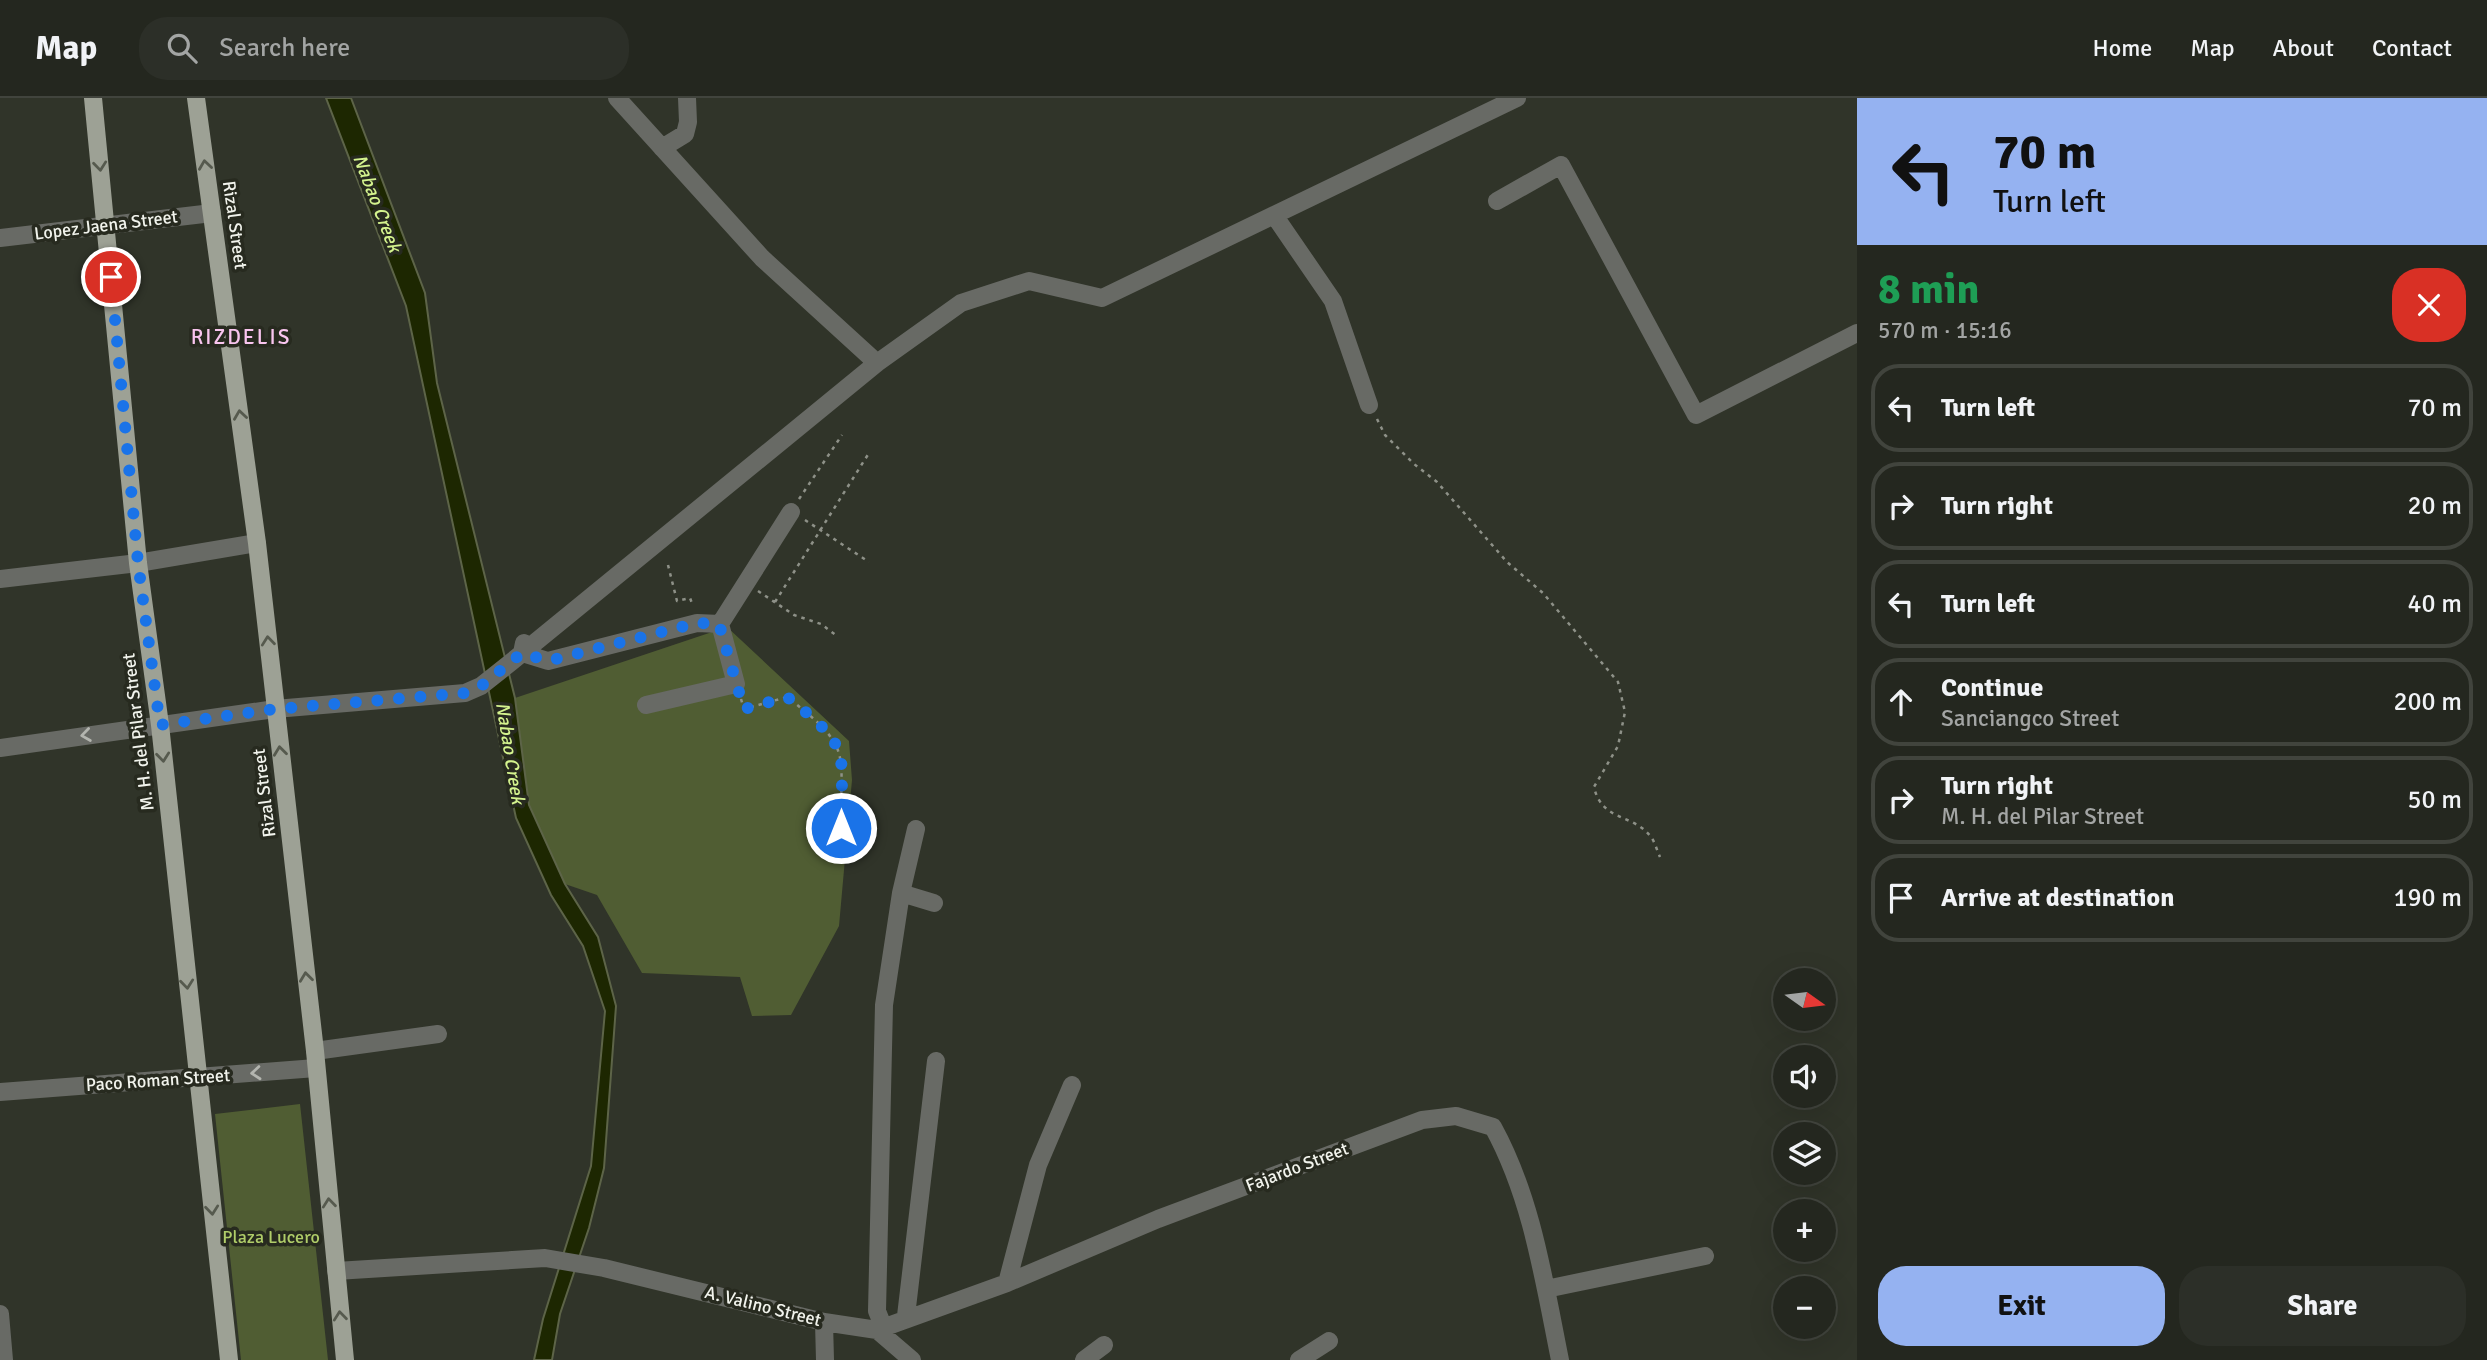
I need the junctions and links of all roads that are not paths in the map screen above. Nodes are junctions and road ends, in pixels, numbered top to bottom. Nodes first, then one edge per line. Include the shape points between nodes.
1 (93, 98) edge
2 (196, 98) edge
3 (617, 98) edge
4 (687, 98) edge
5 (1517, 98) edge
6 (1481, 106) edge
7 (662, 148) junction
8 (1497, 201) dead end
9 (212, 213) junction
10 (1274, 215) junction
11 (106, 225) junction
12 (0, 238) edge
13 (1857, 333) edge
14 (877, 363) junction
15 (1369, 405) road end
16 (791, 512) road end
17 (257, 543) junction
18 (639, 545) dead end
19 (138, 563) junction
20 (0, 579) edge
21 (719, 624) junction
22 (516, 658) junction
23 (646, 705) dead end
24 (275, 709) junction
25 (160, 725) junction
26 (0, 748) edge
27 (916, 829) dead end
28 (901, 893) junction
29 (934, 903) dead end
30 (438, 1034) dead end
31 (316, 1060) junction
32 (936, 1061) dead end
33 (197, 1078) junction
34 (1072, 1085) dead end
35 (0, 1092) edge
36 (1705, 1256) dead end
37 (336, 1271) junction
38 (1007, 1283) junction
39 (1546, 1289) junction
40 (0, 1314) edge
41 (906, 1316) junction
42 (824, 1322) junction
43 (880, 1328) junction
44 (1329, 1341) dead end
45 (1104, 1345) dead end
46 (4, 1360) edge
47 (229, 1360) edge
48 (345, 1360) edge
49 (825, 1360) edge
50 (912, 1360) edge
51 (1084, 1360) edge
52 (1299, 1360) edge
53 (1560, 1360) edge

1 -> 11 main road, M. H. del Pilar Street
9 -> 2 main road, Rizal Street
3 - 7 street
4 - 7 street via 685,134
5 - 6 street
6 - 10 street
7 - 14 street via 762,258
8 - 13 street via 1561,165 1696,415
9 - 11 street, Lopez Jaena Street
17 -> 9 main road, Rizal Street
10 - 14 street via 1102,298 1029,281 961,303
10 - 15 street via 1333,301
11 - 12 street, Lopez Jaena Street
11 - 19 main road, M. H. del Pilar Street
14 - 22 street
16 - 21 street
17 - 19 street
24 -> 17 main road, Rizal Street
18 - 22 street via 526,635
19 - 20 street
19 - 25 main road, M. H. del Pilar Street
21 - 22 street via 697,623 548,661
21 - 23 street via 736,684
22 - 24 street via 466,693
24 - 25 street
31 -> 24 main road, Rizal Street
25 -> 26 street
25 -> 33 main road, M. H. del Pilar Street
27 - 28 street
28 - 29 street
28 - 43 street via 884,1005
30 - 31 street, Paco Roman Street
31 -> 33 street, Paco Roman Street
37 -> 31 main road, Rizal Street
32 - 41 street
33 - 35 street, Paco Roman Street
33 -> 47 main road, M. H. del Pilar Street
34 - 38 street via 1038,1165
36 - 39 street
37 - 42 street, A. Valino Street via 545,1258
48 -> 37 main road, Rizal Street
38 - 39 street, Fajardo Street via 1158,1219 1422,1119 1456,1116 1493,1127 1510,1157
38 - 41 street, Fajardo Street
39 - 53 street, Fajardo Street
40 - 46 street
41 - 43 street, Fajardo Street
42 - 43 street, A. Valino Street
42 - 49 street
43 - 50 street
44 - 52 street
45 - 51 street

